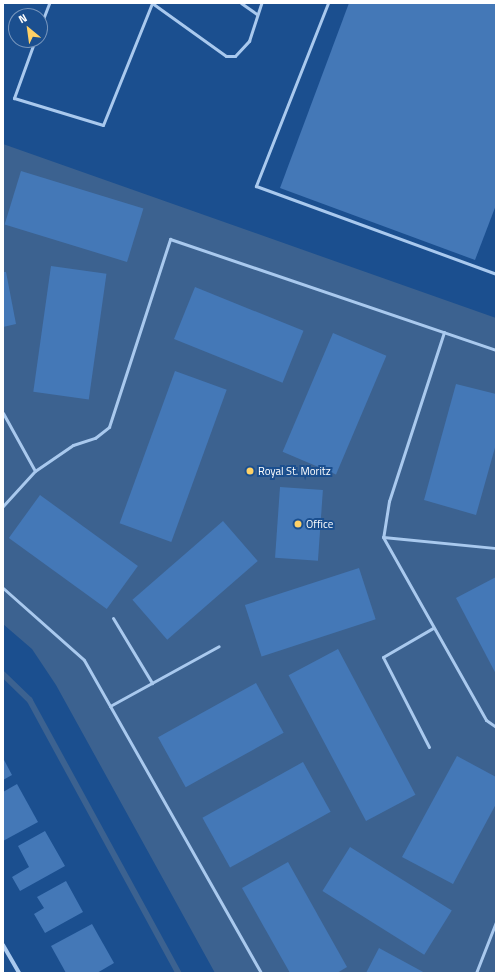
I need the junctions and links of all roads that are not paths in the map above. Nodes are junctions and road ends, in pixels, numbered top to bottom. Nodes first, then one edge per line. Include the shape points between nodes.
1 (152, 3) edge
2 (242, 3) edge
3 (261, 3) edge
4 (328, 3) edge
5 (257, 14) junction
6 (32, 48) edge
7 (496, 274) edge
8 (444, 332) junction
9 (496, 350) edge
10 (3, 413) edge
11 (35, 471) junction
12 (3, 506) edge
13 (383, 537) junction
14 (496, 548) edge
15 (3, 588) edge
16 (113, 618) dead end
17 (433, 628) junction
18 (218, 646) dead end
19 (152, 683) junction
20 (110, 706) junction
21 (496, 727) edge
22 (429, 746) dead end
23 (496, 922) edge
24 (3, 945) edge
25 (19, 973) edge
26 (260, 973) edge
27 (476, 973) edge

1 - 5 lane via 226,56 241,52
1 - 6 lane via 103,125 14,98
2 - 5 lane
3 - 5 lane
4 - 7 lane via 256,186
8 - 9 lane
8 - 11 lane via 170,239 109,428 95,438 73,444
8 - 13 lane via 389,501
10 - 11 lane
11 - 12 lane
13 - 14 lane
13 - 17 lane
15 - 20 lane via 84,660
16 - 19 lane
17 - 21 lane via 486,720
17 - 22 lane via 383,657
18 - 19 lane
19 - 20 lane
20 - 26 lane
23 - 27 lane
24 - 25 street

